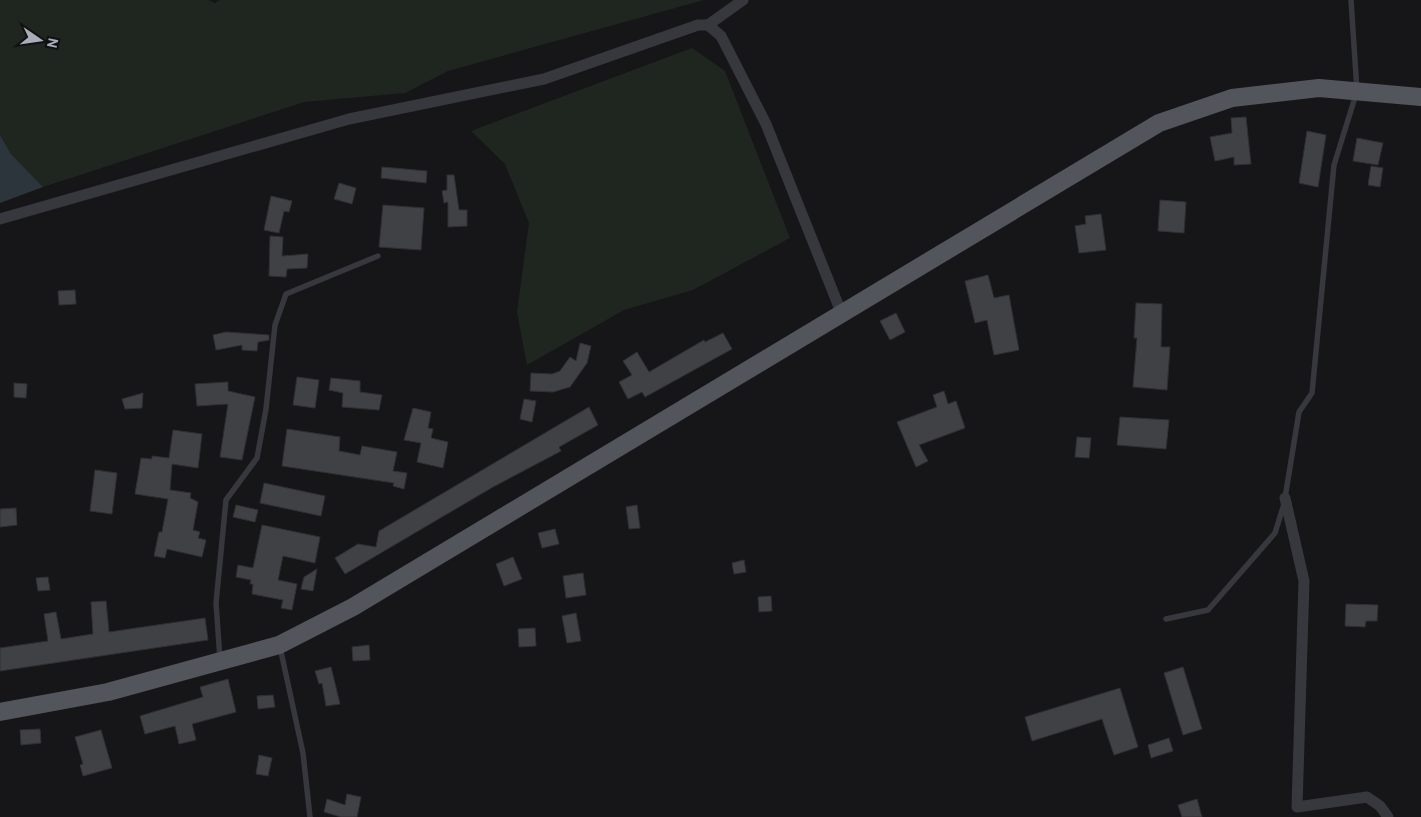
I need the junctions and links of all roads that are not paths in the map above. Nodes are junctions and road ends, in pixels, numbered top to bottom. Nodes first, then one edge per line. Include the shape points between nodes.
1 (743, 0) edge
2 (1351, 0) edge
3 (708, 25) junction
4 (1356, 91) junction
5 (1421, 97) edge
6 (0, 219) edge
7 (378, 256) dead end
8 (841, 312) junction
9 (1285, 498) junction
10 (1166, 619) dead end
11 (279, 645) junction
12 (220, 661) junction
13 (0, 712) edge
14 (310, 817) edge
15 (1388, 817) edge

1 - 3 street
2 - 4 lane
3 - 6 street via 698,25 544,79 349,119
3 - 8 street via 721,36 766,124
4 - 5 main road
4 - 8 main road via 1319,88 1232,98 1159,123
4 - 9 lane via 1334,165 1312,394 1299,412
7 - 12 lane via 286,294 275,325 257,458 226,500 216,603
8 - 11 main road via 353,607
9 - 10 lane via 1275,533 1208,610
9 - 15 street via 1304,581 1296,807 1367,797
11 - 12 main road
11 - 14 lane via 303,753
12 - 13 main road via 108,692

